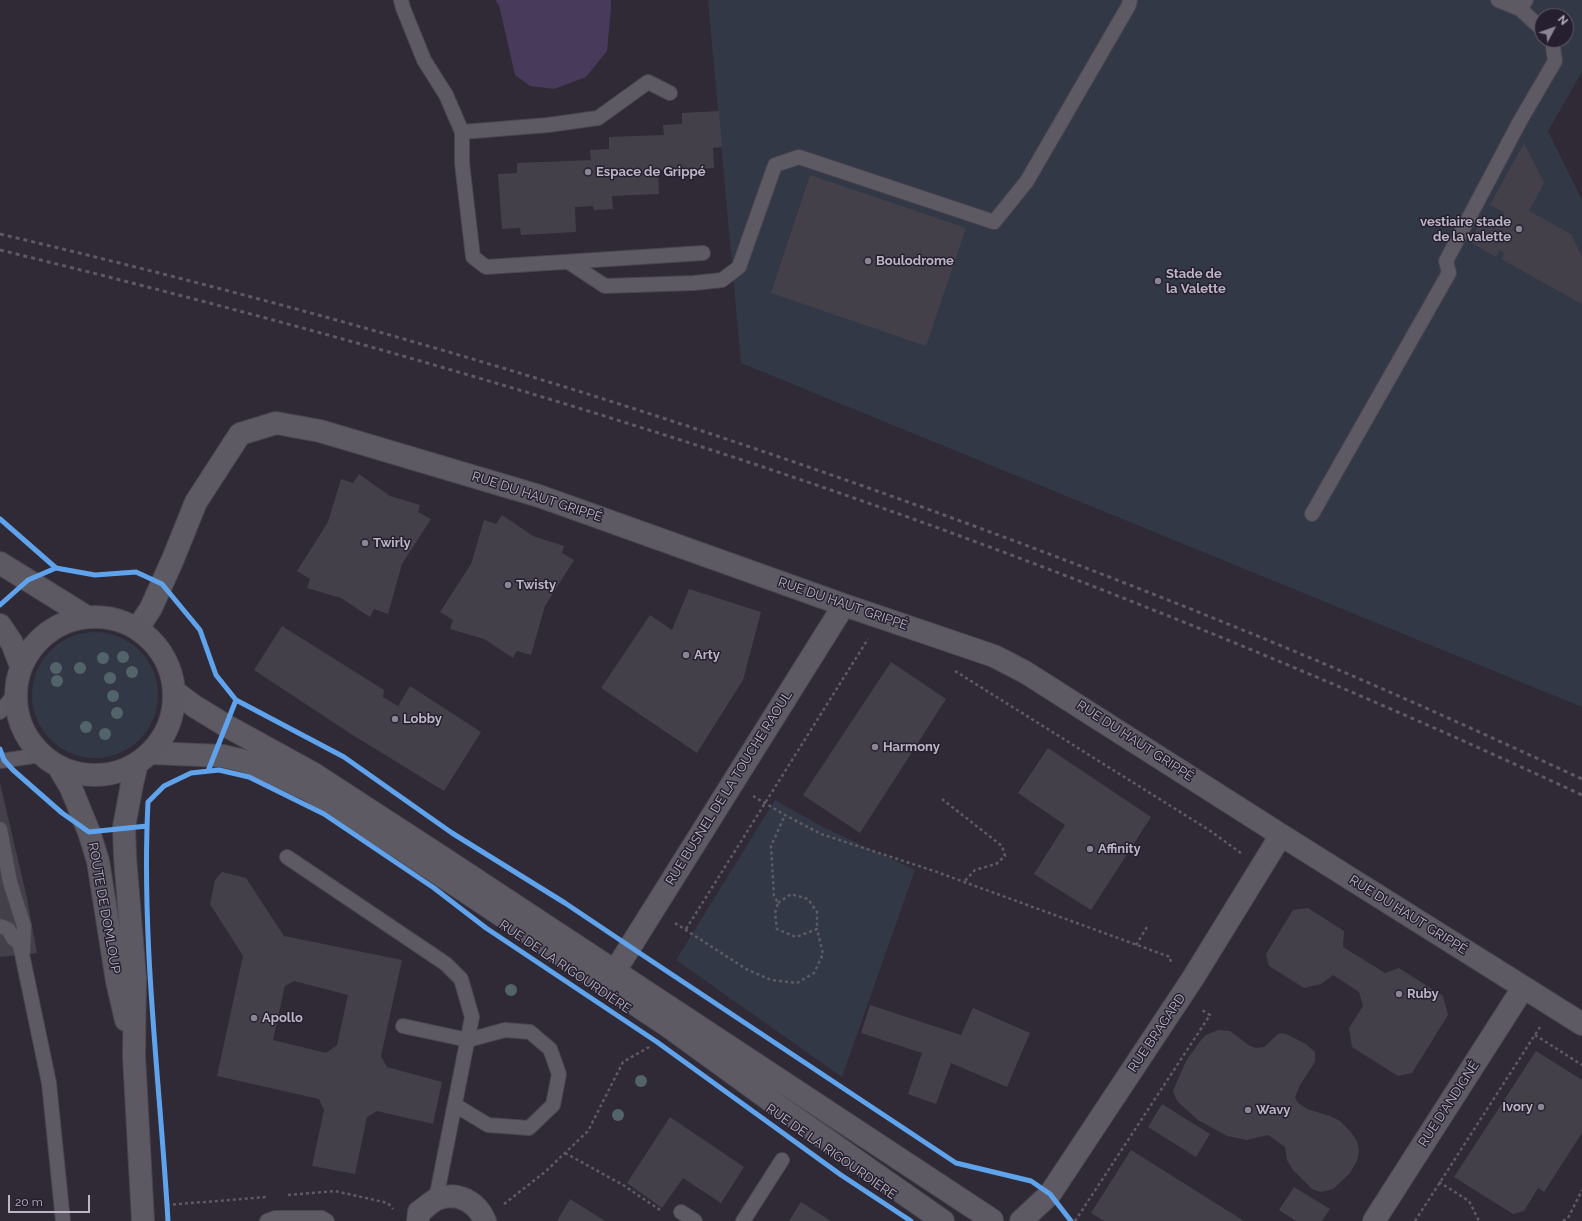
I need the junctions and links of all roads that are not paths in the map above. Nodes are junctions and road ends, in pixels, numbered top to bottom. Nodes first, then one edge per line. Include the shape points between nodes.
1 (401, 0) edge
2 (1130, 0) edge
3 (1498, 0) edge
4 (1523, 5) edge
5 (1534, 19) edge
6 (1553, 48) edge
7 (670, 93) dead end
8 (462, 132) junction
9 (703, 253) dead end
10 (570, 263) junction
11 (1312, 514) dead end
12 (0, 563) edge
13 (844, 605) junction
14 (87, 617) junction
15 (0, 625) edge
16 (138, 628) junction
17 (21, 666) junction
18 (174, 691) junction
19 (15, 694) junction
20 (0, 712) edge
21 (144, 758) junction
22 (0, 761) edge
23 (49, 761) junction
24 (0, 829) edge
25 (1280, 835) junction
26 (287, 857) dead end
27 (0, 926) edge
28 (22, 954) junction
29 (615, 971) junction
30 (1523, 988) junction
31 (1582, 1024) edge
32 (403, 1026) dead end
33 (468, 1040) junction
34 (134, 1056) junction
35 (455, 1105) junction
36 (782, 1160) dead end
37 (436, 1199) junction
38 (681, 1212) road end
39 (485, 1220) edge
40 (63, 1221) edge
41 (143, 1221) edge
42 (266, 1221) edge
43 (327, 1221) edge
44 (418, 1221) edge
45 (695, 1221) edge
46 (744, 1221) edge
47 (943, 1221) edge
48 (991, 1221) edge
49 (1007, 1221) edge
50 (1021, 1221) edge
51 (1374, 1221) edge

1 - 8 lane via 424,60 446,95
2 - 10 lane via 1026,181 994,222 799,157 775,165 739,267 722,280 605,286
3 - 4 lane
4 - 5 lane
6 - 11 lane via 1555,61 1520,121 1446,261 1449,273
7 - 8 lane via 648,82 598,118 548,126
8 - 10 lane via 462,163 473,257 486,267
9 - 10 lane
12 - 14 main road
13 - 16 street, RUE DU HAUT GRIPPÉ via 539,496 324,432 276,423 240,434 196,502 176,554 151,608
13 - 25 street, RUE DU HAUT GRIPPÉ via 994,656 1025,672
13 - 29 street, RUE BUSNEL DE LA TOUCHE RAOUL
14 - 16 main road, ROUTE DE DOMLOUP via 118,620
14 - 17 main road, ROUTE DE DOMLOUP via 59,624 47,632 36,641
15 - 17 main road via 12,643
16 - 18 main road via 166,660
17 - 19 main road, ROUTE DE DOMLOUP
18 - 21 main road via 174,704 167,730
18 - 29 street, RUE DE LA RIGOURDIÈRE via 225,725 320,778
19 - 20 lane
19 - 23 main road, ROUTE DE DOMLOUP via 16,711 21,727 30,742
21 - 23 main road via 125,770 98,776 70,772
21 - 34 main road, ROUTE DE DOMLOUP via 132,784 124,827 135,978
21 - 47 street, RUE DE LA RIGOURDIÈRE via 223,756 248,762 308,790 668,1026
22 - 23 lane
23 - 34 main road, ROUTE DE DOMLOUP via 71,788 98,861 117,981
24 - 28 lane via 10,882 24,926
25 - 30 street, RUE DU HAUT GRIPPÉ
25 - 50 street, RUE BRAGARD via 1181,997 1050,1194
26 - 33 lane via 446,964 461,979 472,1017
27 - 28 lane via 8,929 19,943
28 - 40 lane via 49,1083
29 - 48 street, RUE DE LA RIGOURDIÈRE
30 - 31 street, RUE DU HAUT GRIPPÉ
30 - 51 street, RUE D'ANDIGNÉ
32 - 33 lane
33 - 35 lane
33 - 35 lane via 505,1030 530,1032 550,1049 559,1074 553,1105 529,1128 488,1125
34 - 41 main road, ROUTE DE DOMLOUP
35 - 37 lane
36 - 46 lane
37 - 39 street via 453,1196 470,1200
37 - 44 street via 419,1212
38 - 45 lane
42 - 43 lane via 275,1218 322,1218
48 - 49 street

